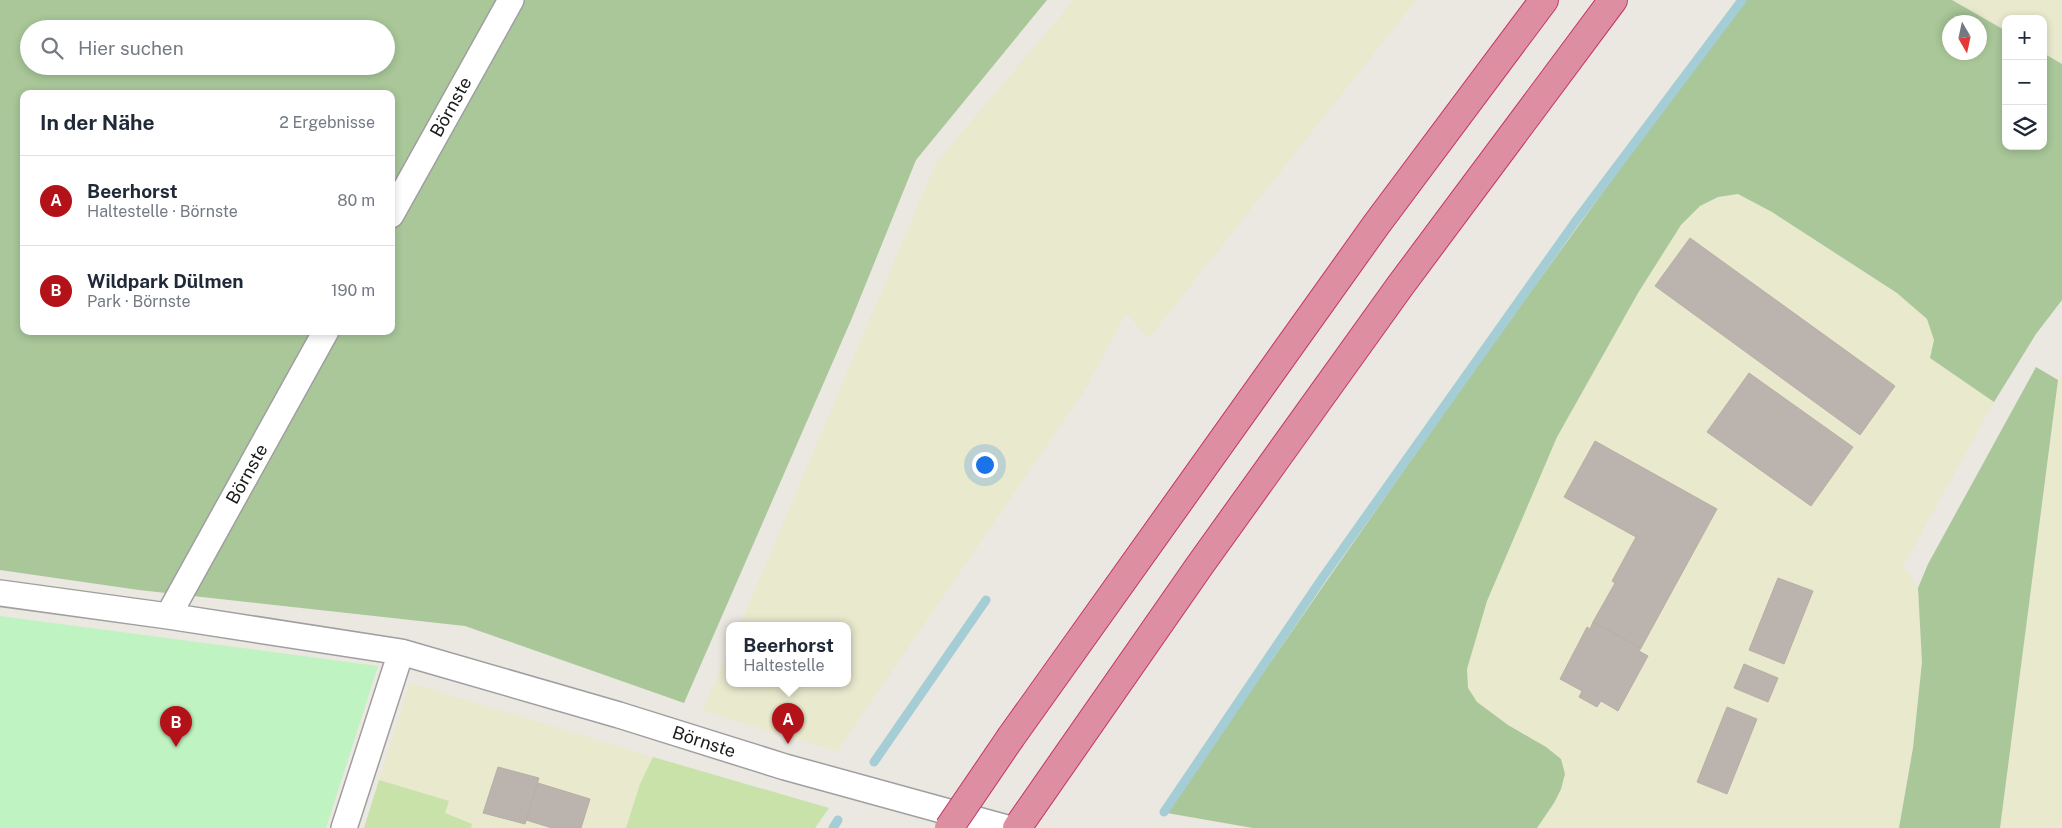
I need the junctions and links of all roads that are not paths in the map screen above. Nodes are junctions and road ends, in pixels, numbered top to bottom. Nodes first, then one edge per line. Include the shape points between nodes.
1 (511, 0) edge
2 (1544, 0) edge
3 (1613, 0) edge
4 (395, 208) edge
5 (324, 335) edge
6 (0, 593) edge
7 (168, 616) junction
8 (401, 652) junction
9 (344, 828) edge
10 (949, 828) edge
11 (1007, 828) edge
12 (1017, 828) edge

1 - 4 street, Börnste
2 - 10 highway, bridge via 1376,225
3 - 12 highway via 1400,286
5 - 7 street, Börnste
6 - 7 street, Börnste
7 - 8 street, Börnste
8 - 9 street
8 - 11 street, Börnste via 785,767

